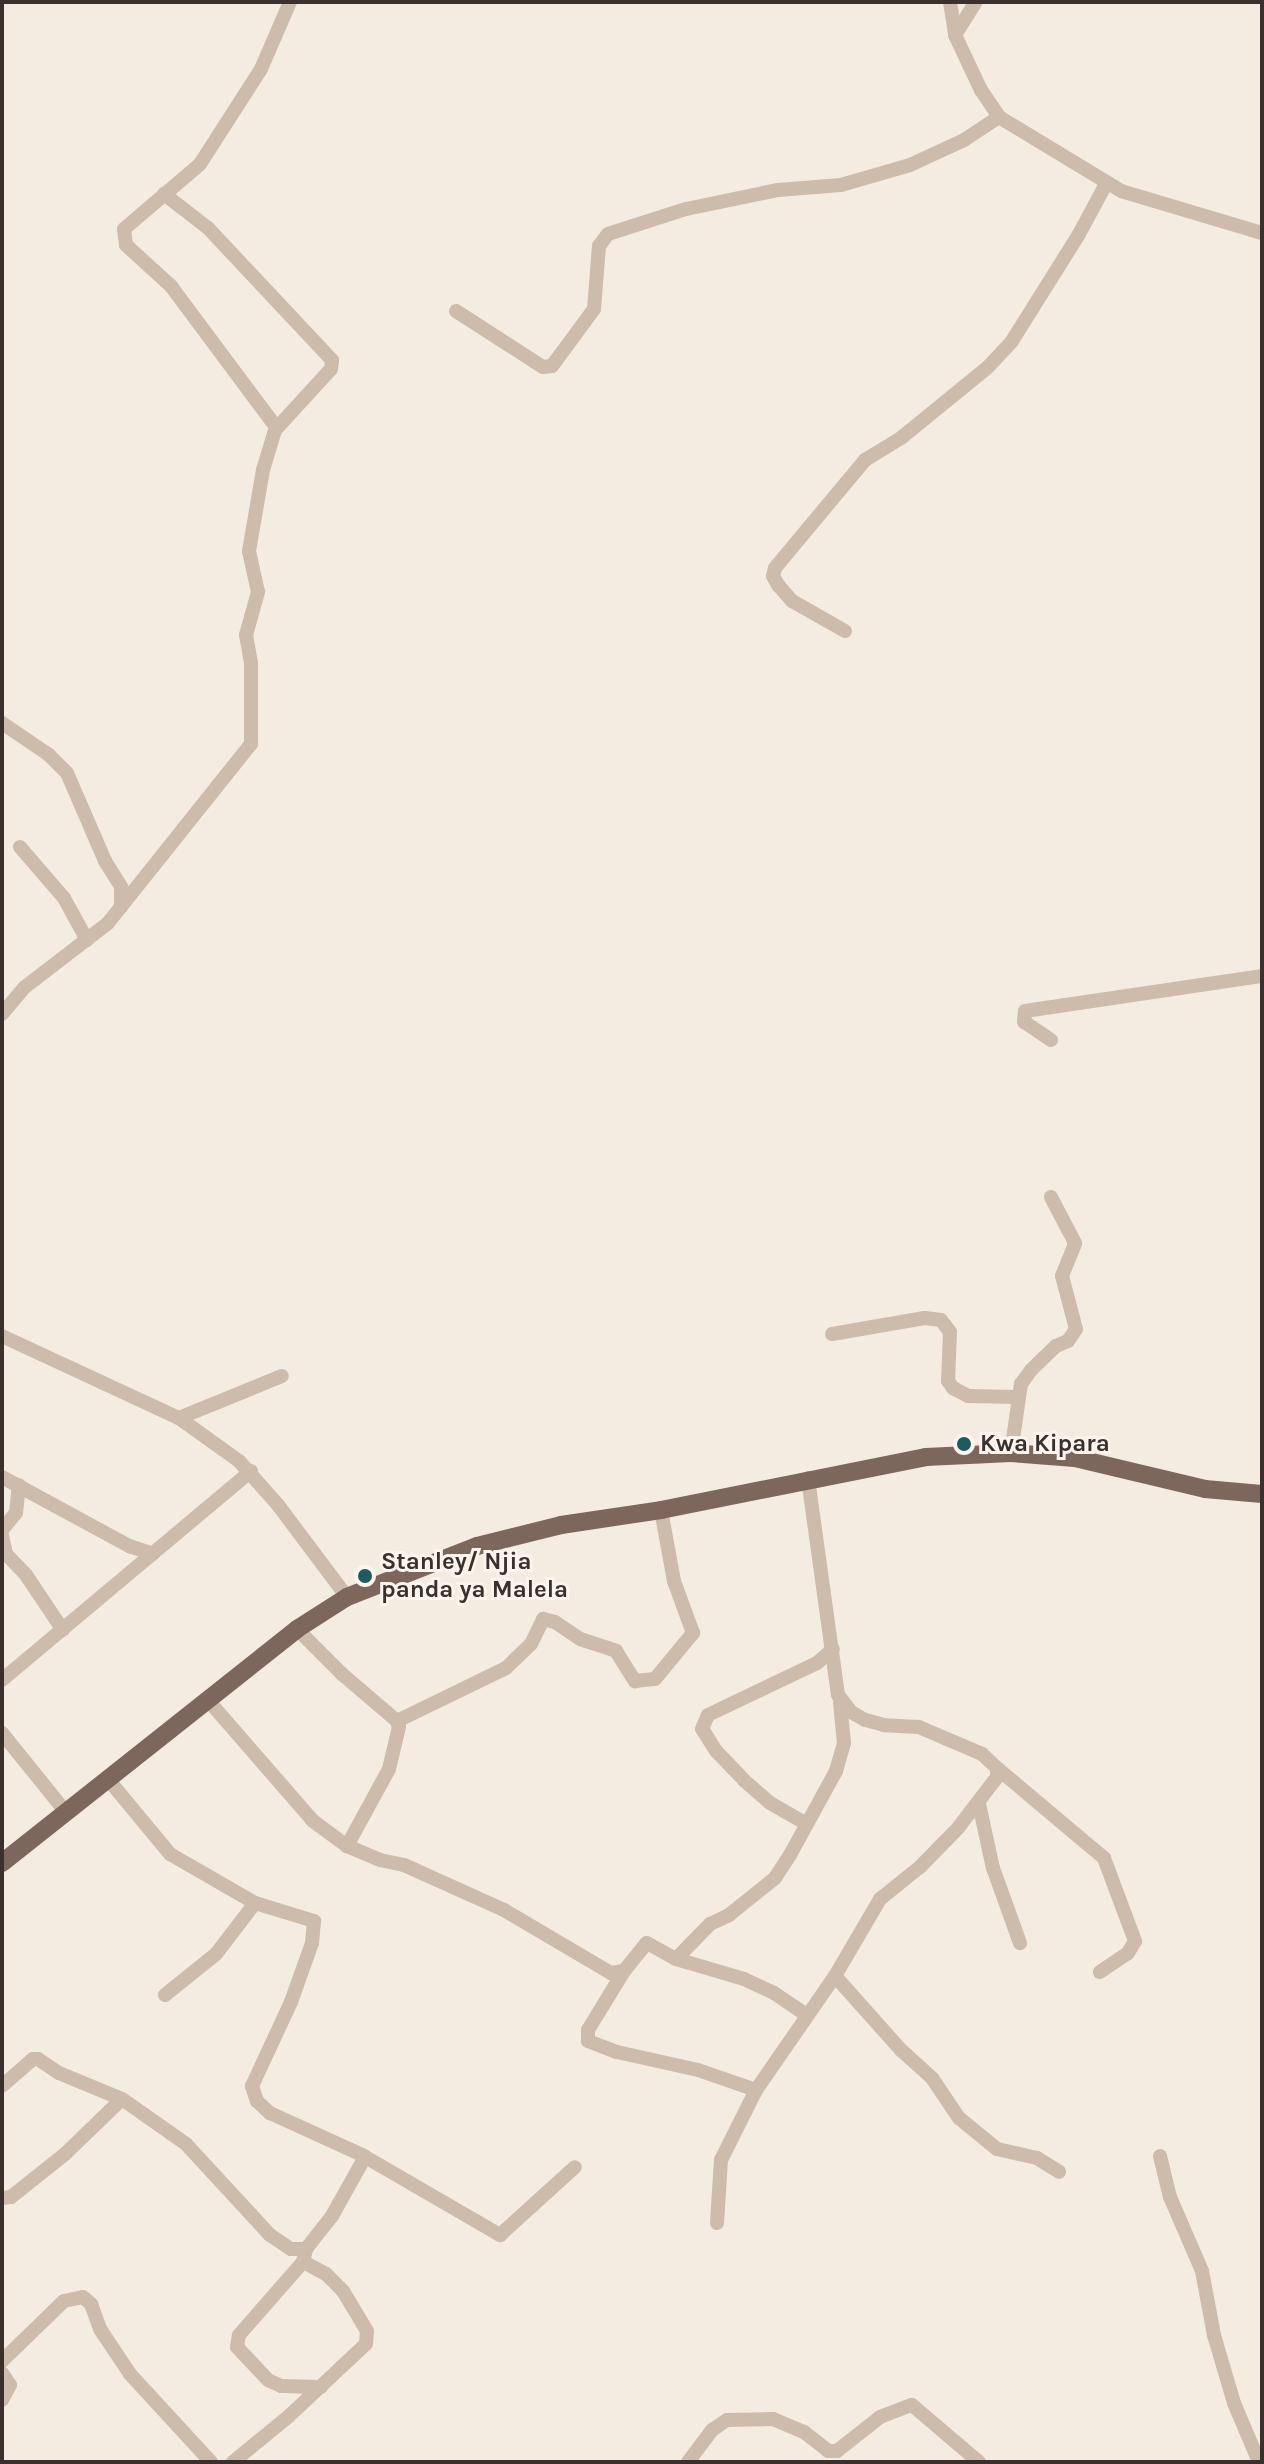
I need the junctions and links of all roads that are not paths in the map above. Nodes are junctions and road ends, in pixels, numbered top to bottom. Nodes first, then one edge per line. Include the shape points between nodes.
1 (290, 2) edge
2 (950, 2) edge
3 (976, 2) edge
4 (955, 35) junction
5 (999, 117) junction
6 (1106, 184) junction
7 (164, 194) junction
8 (1262, 233) edge
9 (456, 311) dead end
10 (276, 429) junction
11 (845, 631) dead end
12 (2, 723) edge
13 (20, 847) dead end
14 (120, 907) junction
15 (87, 940) junction
16 (1262, 976) edge
17 (2, 1014) edge
18 (1051, 1040) dead end
19 (1051, 1197) dead end
20 (832, 1334) dead end
21 (2, 1336) edge
22 (282, 1376) dead end
23 (1017, 1397) junction
24 (179, 1418) junction
25 (1011, 1453) junction
26 (251, 1471) junction
27 (2, 1477) edge
28 (808, 1478) junction
29 (19, 1485) junction
30 (1262, 1494) edge
31 (50, 1502) junction
32 (661, 1510) junction
33 (16, 1513) junction
34 (2, 1530) edge
35 (2, 1536) edge
36 (153, 1554) junction
37 (347, 1597) junction
38 (297, 1629) junction
39 (63, 1630) junction
40 (833, 1649) junction
41 (2, 1680) edge
42 (838, 1695) junction
43 (207, 1699) junction
44 (397, 1721) junction
45 (2, 1733) edge
46 (997, 1768) junction
47 (107, 1778) junction
48 (979, 1804) junction
49 (65, 1811) junction
50 (805, 1823) junction
51 (347, 1846) junction
52 (2, 1863) edge
53 (255, 1903) junction
54 (1020, 1943) dead end
55 (676, 1959) junction
56 (624, 1971) junction
57 (1100, 1972) dead end
58 (835, 1976) junction
59 (165, 1995) dead end
60 (807, 2015) junction
61 (2, 2086) edge
62 (756, 2090) junction
63 (122, 2099) junction
64 (1160, 2156) dead end
65 (365, 2157) junction
66 (575, 2167) dead end
67 (1059, 2172) dead end
68 (2, 2198) edge
69 (717, 2223) dead end
70 (304, 2256) junction
71 (2, 2361) edge
72 (2, 2373) edge
73 (321, 2387) junction
74 (2, 2400) edge
75 (211, 2462) edge
76 (233, 2462) edge
77 (688, 2462) edge
78 (979, 2462) edge
79 (1259, 2462) edge

1 - 7 street via 261,69 200,164
2 - 4 street
3 - 4 street
4 - 5 street
5 - 6 street
5 - 9 street via 910,165 841,185 765,192 686,209 608,234 599,246 594,309 552,366 543,367
6 - 8 street
6 - 11 street via 1012,341 901,438 865,460 775,568 773,576 792,601
7 - 10 street via 133,218 124,229 124,240 171,286
7 - 10 street via 208,228 332,360 331,369
10 - 14 street via 249,551 258,592 246,635 251,744
12 - 14 street via 67,773 121,887
13 - 15 street via 64,898
14 - 15 street
15 - 17 street via 25,987
16 - 18 street via 1025,1011 1024,1022
19 - 23 street via 1075,1243 1062,1276 1076,1329 1031,1370
20 - 23 street via 925,1318 941,1320 950,1332 948,1381 953,1388 968,1396
21 - 24 street
22 - 24 street
23 - 25 street
24 - 26 street
25 - 28 main road via 926,1457
25 - 30 main road via 1075,1458 1205,1489
26 - 36 street
26 - 37 street
27 - 29 street
28 - 32 main road
28 - 40 street
29 - 31 street
29 - 33 street
31 - 33 street
31 - 36 street
32 - 37 main road via 561,1525 477,1546
32 - 44 street via 674,1581 693,1633 655,1679 635,1681 616,1651 543,1619 531,1644 506,1668
33 - 34 street
35 - 39 street via 6,1554
36 - 39 street
37 - 38 main road
38 - 43 main road
38 - 44 street
39 - 41 street
40 - 42 street
40 - 50 street via 817,1663 708,1715 702,1729 744,1780
42 - 46 street via 865,1720 939,1734 982,1754
42 - 50 street via 844,1743 836,1771
43 - 47 main road
43 - 51 street via 313,1821
44 - 51 street via 389,1769
45 - 49 street
46 - 48 street via 997,1777
46 - 57 street via 1104,1858 1135,1941 1128,1953
47 - 49 main road
47 - 53 street via 170,1854
48 - 54 street via 993,1868
48 - 58 street via 920,1867 880,1899
49 - 52 main road
50 - 55 street via 775,1878 710,1924
51 - 56 street via 427,1874 504,1910 611,1973
53 - 59 street via 216,1954
53 - 65 street via 307,1916 314,1926 296,1990 252,2093 287,2123
55 - 56 street via 647,1943
55 - 60 street via 744,1979
56 - 62 street via 588,2030 588,2041
58 - 60 street
58 - 67 street via 932,2078 959,2118 997,2149 1037,2158
60 - 62 street
61 - 63 street via 38,2059
62 - 69 street via 721,2160
63 - 68 street via 65,2154 11,2197
63 - 70 street via 186,2144 270,2235
64 - 79 street via 1170,2197 1202,2271 1234,2403
65 - 66 street via 500,2235
65 - 70 street
70 - 73 street via 343,2291 369,2337
70 - 73 street via 239,2335 237,2347 268,2380 281,2386
71 - 75 street via 64,2301 83,2297 123,2365
72 - 74 street via 10,2385
73 - 76 street
77 - 78 street via 712,2430 727,2420 773,2419 804,2432 828,2451 837,2451 880,2417 912,2405

